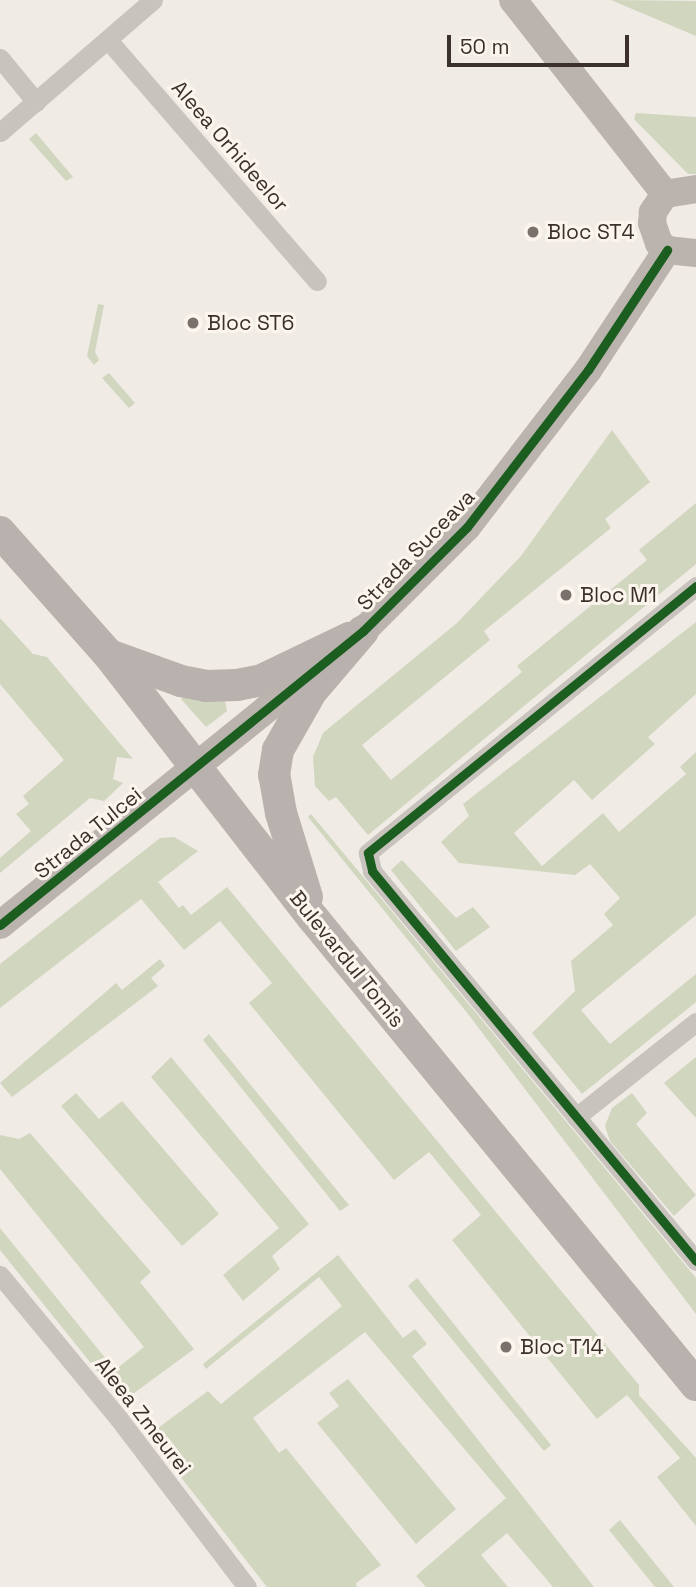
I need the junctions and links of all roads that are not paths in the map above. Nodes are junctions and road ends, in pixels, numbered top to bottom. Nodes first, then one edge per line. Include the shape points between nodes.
1 (153, 0) edge
2 (513, 0) edge
3 (108, 40) junction
4 (0, 58) edge
5 (36, 102) junction
6 (0, 132) edge
7 (696, 189) edge
8 (665, 194) junction
9 (667, 250) junction
10 (696, 253) edge
11 (317, 281) dead end
12 (0, 532) edge
13 (696, 586) edge
14 (363, 631) junction
15 (108, 654) junction
16 (197, 767) junction
17 (313, 918) junction
18 (0, 925) edge
19 (696, 1022) edge
20 (576, 1117) junction
21 (696, 1261) edge
22 (0, 1275) edge
23 (696, 1385) edge
24 (247, 1587) edge

1 - 3 street
2 - 8 street
3 - 5 street
3 - 11 street, Aleea Orhideelor
4 - 5 street
5 - 6 street
7 - 8 street
8 - 9 street via 653,212 652,223 659,243
9 - 10 street
9 - 14 street, Strada Suceava via 588,370 467,527
12 - 15 main road, Bulevardul Tomis
13 - 20 street via 368,853 372,871
14 - 15 main road via 280,672 237,685 181,681
14 - 16 street, Strada Suceava
14 - 17 main road via 310,692 278,750 274,775 281,813
15 - 16 main road, Bulevardul Tomis
16 - 17 main road, Bulevardul Tomis
16 - 18 street, Strada Tulcei
17 - 23 main road, Bulevardul Tomis
19 - 20 street
20 - 21 street
22 - 24 street, Aleea Zmeurei via 119,1419

